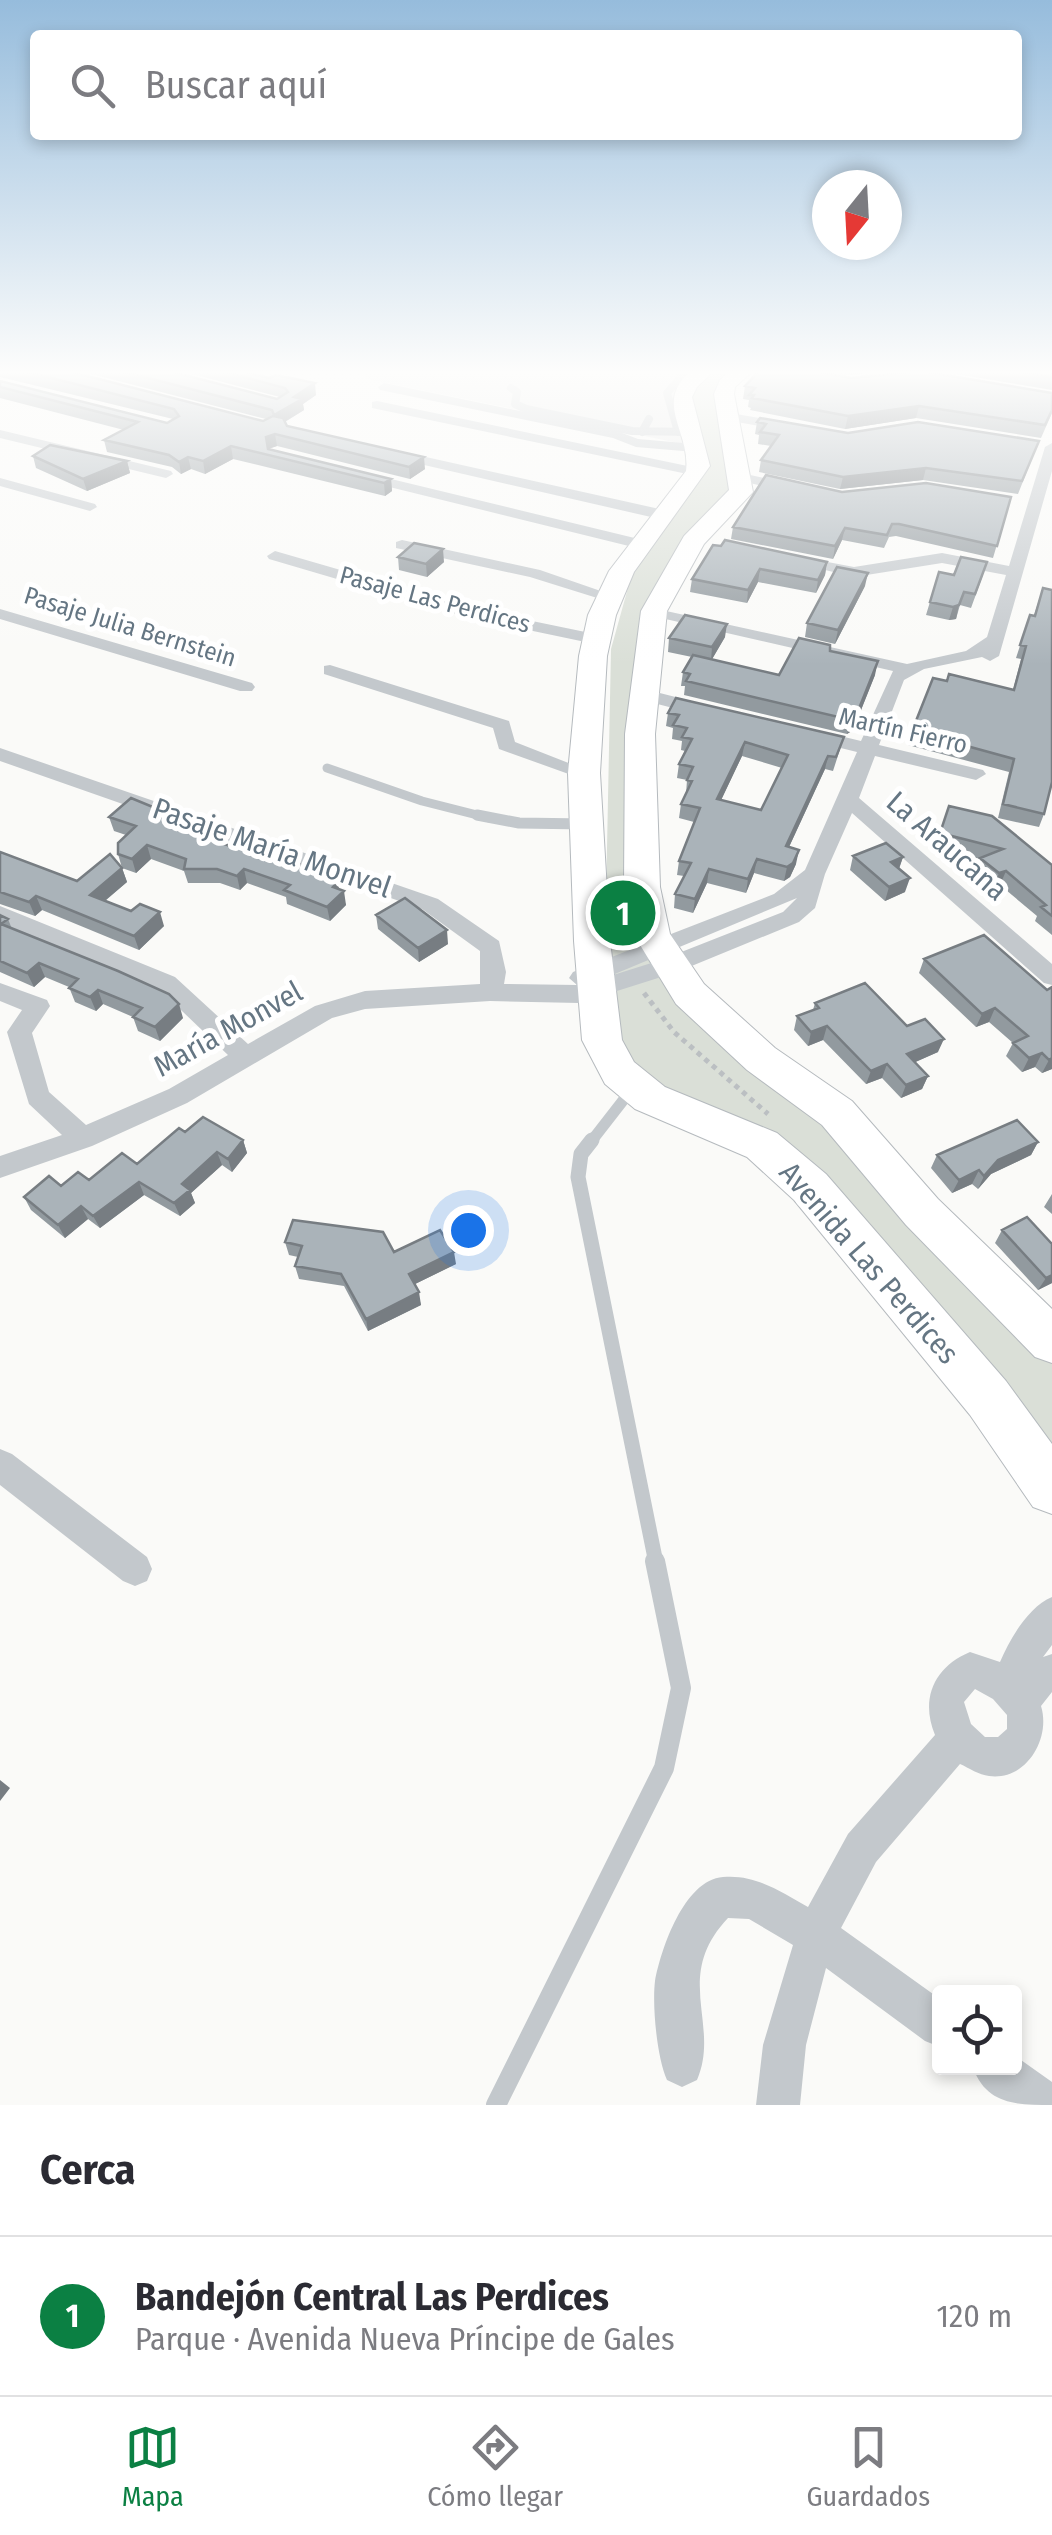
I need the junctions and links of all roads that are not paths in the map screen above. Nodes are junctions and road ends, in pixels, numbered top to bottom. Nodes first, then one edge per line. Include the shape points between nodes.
1 (142, 468) edge
2 (458, 468) edge
3 (682, 468) edge
4 (740, 468) edge
5 (1046, 468) edge
6 (334, 469) edge
7 (166, 474) dead end
8 (742, 477) junction
9 (0, 482) edge
10 (803, 491) edge
11 (1016, 503) dead end
12 (1034, 506) junction
13 (90, 507) dead end
14 (664, 515) junction
15 (642, 544) junction
16 (402, 545) dead end
17 (275, 556) dead end
18 (787, 560) edge
19 (1014, 572) junction
20 (610, 597) junction
21 (654, 611) junction
22 (0, 614) edge
23 (595, 639) junction
24 (994, 640) junction
25 (906, 669) junction
26 (330, 670) dead end
27 (246, 687) dead end
28 (644, 696) junction
29 (887, 700) junction
30 (718, 713) edge
31 (793, 731) edge
32 (868, 748) junction
33 (0, 754) edge
34 (327, 768) dead end
35 (584, 773) junction
36 (976, 774) dead end
37 (848, 799) junction
38 (586, 824) junction
39 (0, 914) edge
40 (664, 957) junction
41 (1052, 977) edge
42 (583, 986) junction
43 (0, 992) edge
44 (490, 992) junction
45 (247, 1058) junction
46 (633, 1087) junction
47 (83, 1138) junction
48 (0, 1167) edge
49 (1049, 1331) edge
50 (0, 1465) edge
51 (1052, 1488) edge
52 (135, 1569) dead end
53 (1052, 1616) edge
54 (1052, 1672) edge
55 (1015, 1694) junction
56 (957, 1738) junction
57 (816, 1936) junction
58 (932, 2020) edge
59 (682, 2065) dead end
60 (1005, 2075) edge
61 (496, 2105) edge
62 (778, 2105) edge
63 (1046, 2105) edge

1 - 7 street
2 - 14 street
3 - 14 main road, Avenida Las Perdices
4 - 8 main road
5 - 12 street
6 - 15 street
8 - 10 street
8 - 21 main road via 740,492
9 - 13 street
11 - 12 street
12 - 19 street
14 - 15 main road, Avenida Las Perdices
15 - 20 main road, Avenida Las Perdices
16 - 20 street, Pasaje Las Perdices
17 - 23 street, Pasaje Las Perdices via 472,613
18 - 19 street via 854,572 942,558
19 - 24 street
20 - 23 main road, Avenida Las Perdices
21 - 25 street
21 - 28 main road
22 - 27 street, Pasaje Julia Bernstein
23 - 35 main road, Avenida Las Perdices
24 - 25 street via 974,656
24 - 29 street via 989,658 975,668 920,680
25 - 29 street, María Monvel
26 - 35 street via 502,725 506,745
28 - 30 street
28 - 40 main road via 642,887
29 - 32 street, María Monvel
31 - 32 street, Martín Fierro
32 - 36 street, Martín Fierro
32 - 37 street, María Monvel
33 - 44 street, Pasaje María Monvel via 430,904 490,947
34 - 38 lane via 482,819
35 - 38 main road, Avenida Las Perdices
37 - 40 street, María Monvel via 804,908
37 - 41 street, La Araucana
38 - 42 main road, Avenida Las Perdices
39 - 45 street via 167,983
40 - 42 street, María Monvel
40 - 49 main road via 690,994 736,1037 837,1113 922,1212
42 - 44 street, María Monvel
42 - 46 main road, Avenida Las Perdices via 602,1040
43 - 47 street via 38,1006 19,1032 38,1097
44 - 45 street, María Monvel via 364,1000 324,1012
45 - 47 street, María Monvel
46 - 51 main road, Avenida Las Perdices via 762,1145 810,1187 988,1398
46 - 61 lane via 580,1154 578,1177 674,1644 677,1716 664,1768
47 - 48 street, María Monvel
50 - 52 street
53 - 55 street via 1020,1658
54 - 55 street
55 - 56 street via 1026,1723 1011,1755 974,1753
55 - 56 street via 990,1672 970,1670 953,1678 946,1717
56 - 57 street via 853,1860
57 - 58 street
57 - 59 street via 754,1900 720,1897 693,1924 676,1983
57 - 62 street via 779,2072
60 - 63 street

